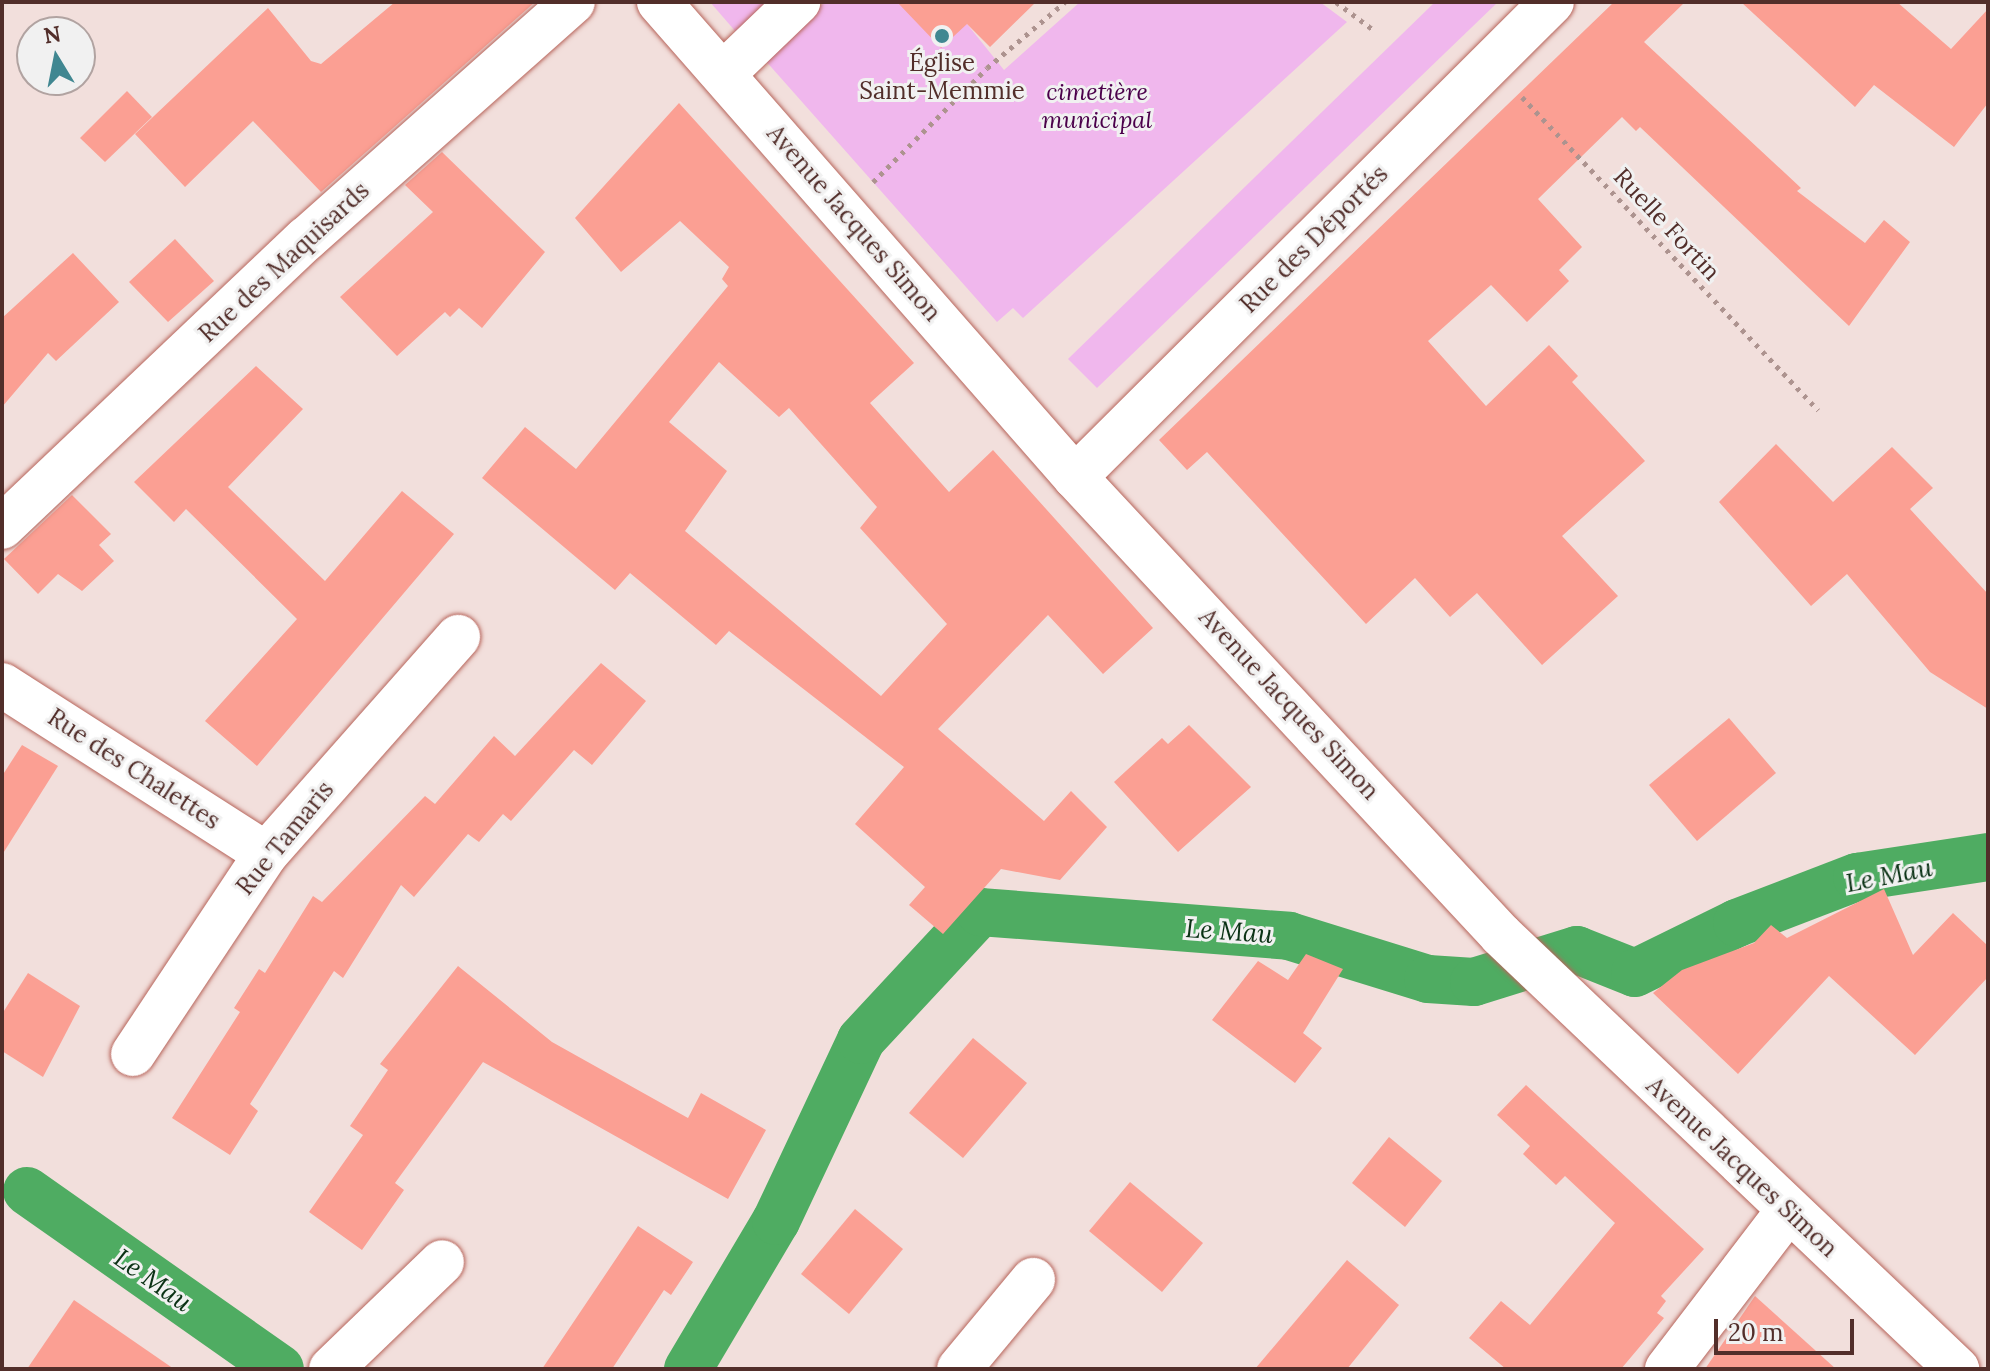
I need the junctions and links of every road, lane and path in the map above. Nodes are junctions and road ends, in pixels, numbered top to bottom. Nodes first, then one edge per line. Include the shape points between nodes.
1 (573, 2) edge
2 (659, 2) edge
3 (798, 2) edge
4 (1065, 2) edge
5 (1336, 2) edge
6 (1552, 2) edge
7 (1375, 31) dead end
8 (1490, 63) junction
9 (724, 73) junction
10 (873, 182) dead end
11 (1818, 410) dead end
12 (1075, 477) junction
13 (2, 527) edge
14 (458, 637) dead end
15 (2, 685) edge
16 (266, 854) junction
17 (133, 1054) dead end
18 (1788, 1211) junction
19 (442, 1262) dead end
20 (1033, 1280) dead end
21 (332, 1367) edge
22 (959, 1369) edge
23 (1667, 1369) edge
24 (1957, 1369) edge

1 - 13 street, Rue des Maquisards via 306,239
2 - 9 street, Avenue Jacques Simon
3 - 9 street
4 - 10 path via 987,68
5 - 7 path
6 - 8 street, Rue des Déportés
8 - 11 path, Ruelle Fortin
8 - 12 street, Rue des Déportés
9 - 12 street, Avenue Jacques Simon
12 - 18 street, Avenue Jacques Simon via 1501,935
14 - 16 street, Rue Tamaris
15 - 16 street, Rue des Chalettes
16 - 17 street, Rue Tamaris
18 - 23 street
18 - 24 street, Avenue Jacques Simon
19 - 21 street
20 - 22 street

